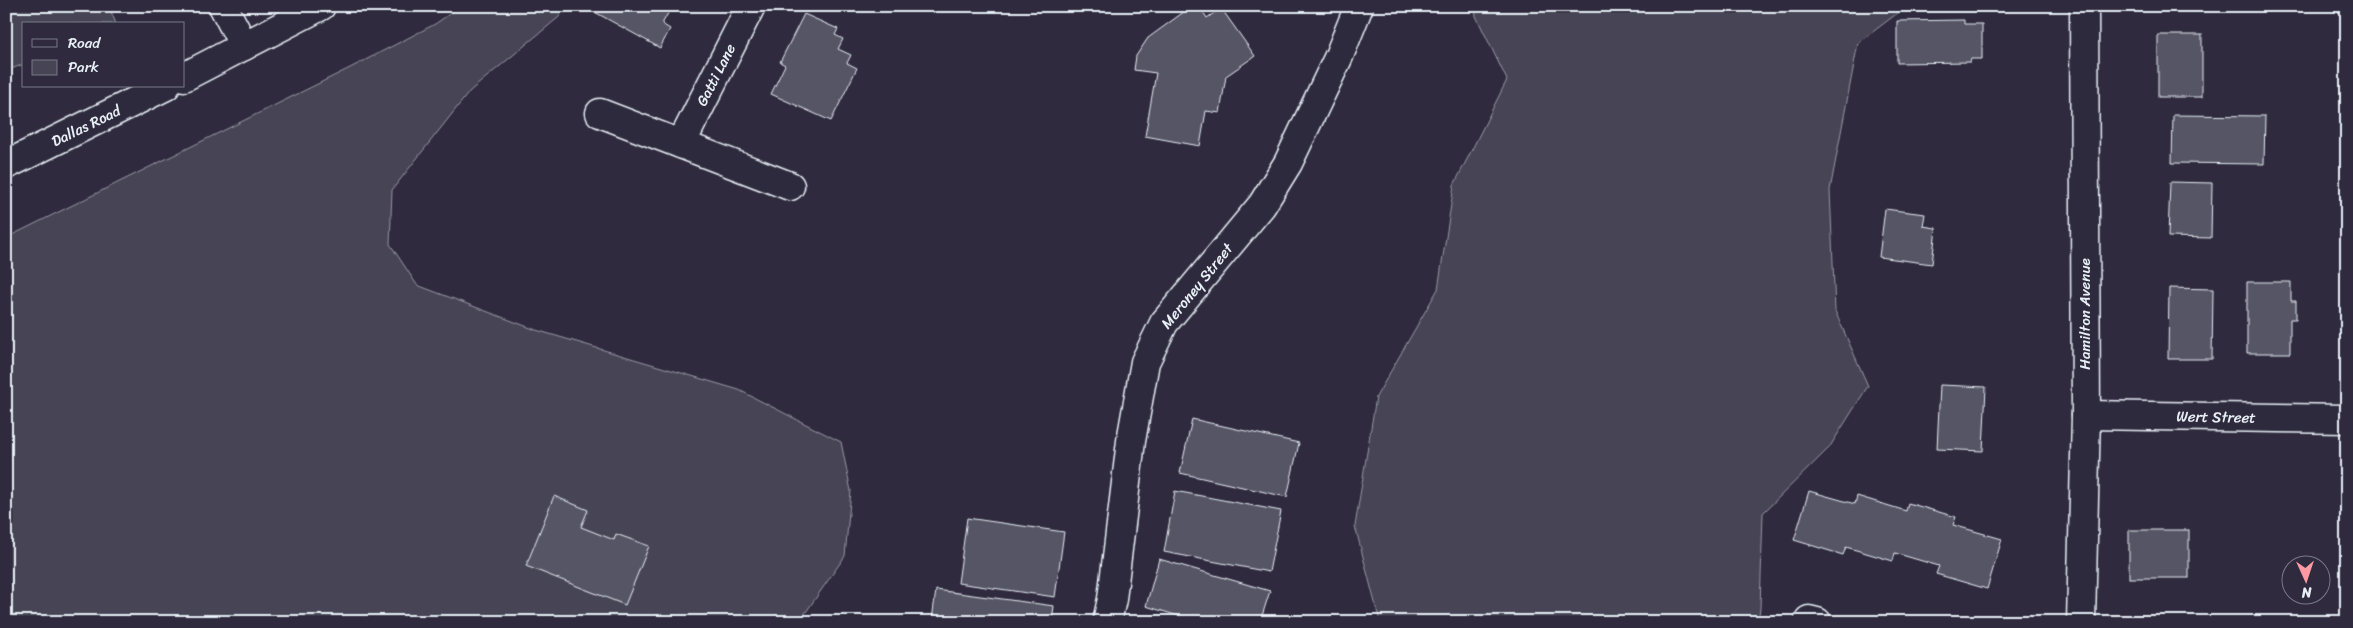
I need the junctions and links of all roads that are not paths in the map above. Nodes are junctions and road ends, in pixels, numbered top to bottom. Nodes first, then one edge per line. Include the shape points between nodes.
1 (222, 6) edge
2 (321, 6) edge
3 (751, 6) edge
4 (1360, 6) edge
5 (2084, 6) edge
6 (244, 46) junction
7 (185, 76) edge
8 (162, 88) edge
9 (600, 112) dead end
10 (682, 144) junction
11 (6, 164) edge
12 (790, 186) dead end
13 (2086, 415) junction
14 (2347, 419) edge
15 (1107, 622) edge
16 (2081, 622) edge

1 - 6 street
2 - 6 street
3 - 10 street, Gatti Lane
4 - 15 street, Meroney Street via 1288,163 1262,205 1164,323 1146,362 1130,441
5 - 13 street, Hamilton Avenue
6 - 7 street
8 - 11 street, Dallas Road
9 - 10 street
10 - 12 street
13 - 14 street, Wert Street
13 - 16 street, Hamilton Avenue

